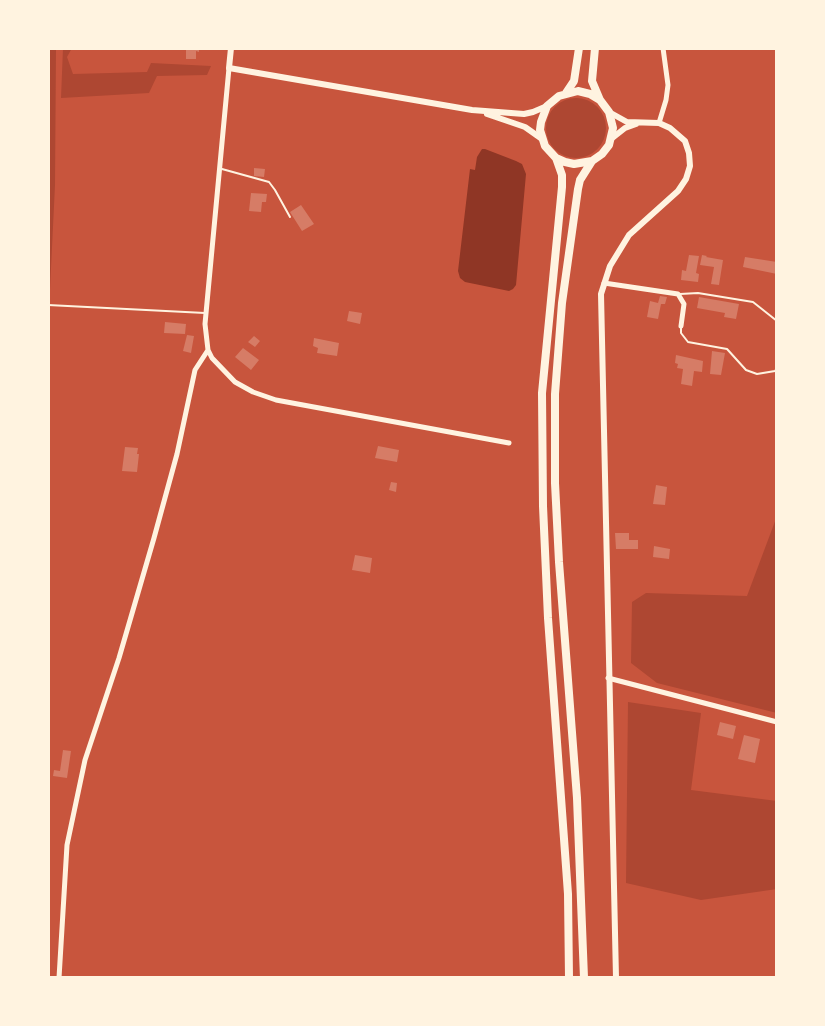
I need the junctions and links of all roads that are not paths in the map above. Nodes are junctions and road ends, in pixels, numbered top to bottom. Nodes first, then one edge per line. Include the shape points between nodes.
1 (231, 48) edge
2 (579, 48) edge
3 (595, 48) edge
4 (663, 48) edge
5 (229, 68) junction
6 (566, 93) junction
7 (600, 100) junction
8 (547, 106) junction
9 (472, 110) junction
10 (609, 112) junction
11 (640, 123) junction
12 (659, 123) junction
13 (542, 139) junction
14 (611, 139) junction
15 (556, 158) junction
16 (592, 161) junction
17 (219, 168) junction
18 (290, 217) dead end
19 (604, 283) junction
20 (678, 294) junction
21 (48, 305) edge
22 (205, 313) junction
23 (777, 321) edge
24 (681, 326) joint
25 (208, 350) junction
26 (777, 368) edge
27 (509, 443) dead end
28 (608, 678) junction
29 (777, 722) edge
30 (58, 978) edge
31 (569, 978) edge
32 (584, 978) edge
33 (616, 978) edge

1 - 5 street
2 - 6 highway via 574,81
3 - 7 highway via 592,81
4 - 12 street via 668,85
5 - 9 street
5 - 17 street
6 - 7 highway via 584,93
6 - 8 highway
7 - 10 highway
8 - 9 street via 524,114
8 - 13 highway via 541,122
9 - 13 street via 525,127
10 - 11 street via 627,122
10 - 14 highway via 613,123
11 - 12 street
11 - 14 street
12 - 19 street via 684,141 690,166 686,179 629,235
13 - 15 highway
14 - 16 highway via 606,150
15 - 16 highway via 574,164
15 - 31 highway via 562,187 542,393 542,483 568,894
16 - 32 highway via 578,189 562,303 555,394 555,483 577,798
17 - 18 lane via 268,182
17 - 22 street
19 - 20 street
19 - 28 street via 601,306
20 - 23 lane via 698,293 753,302
20 - 24 street via 684,304
21 - 22 lane
22 - 25 street
24 - 26 lane via 688,342 727,349 746,370 757,374
25 - 27 street via 235,382 276,400
25 - 30 street via 195,370 154,538 86,760 66,845
28 - 29 street
28 - 33 street

